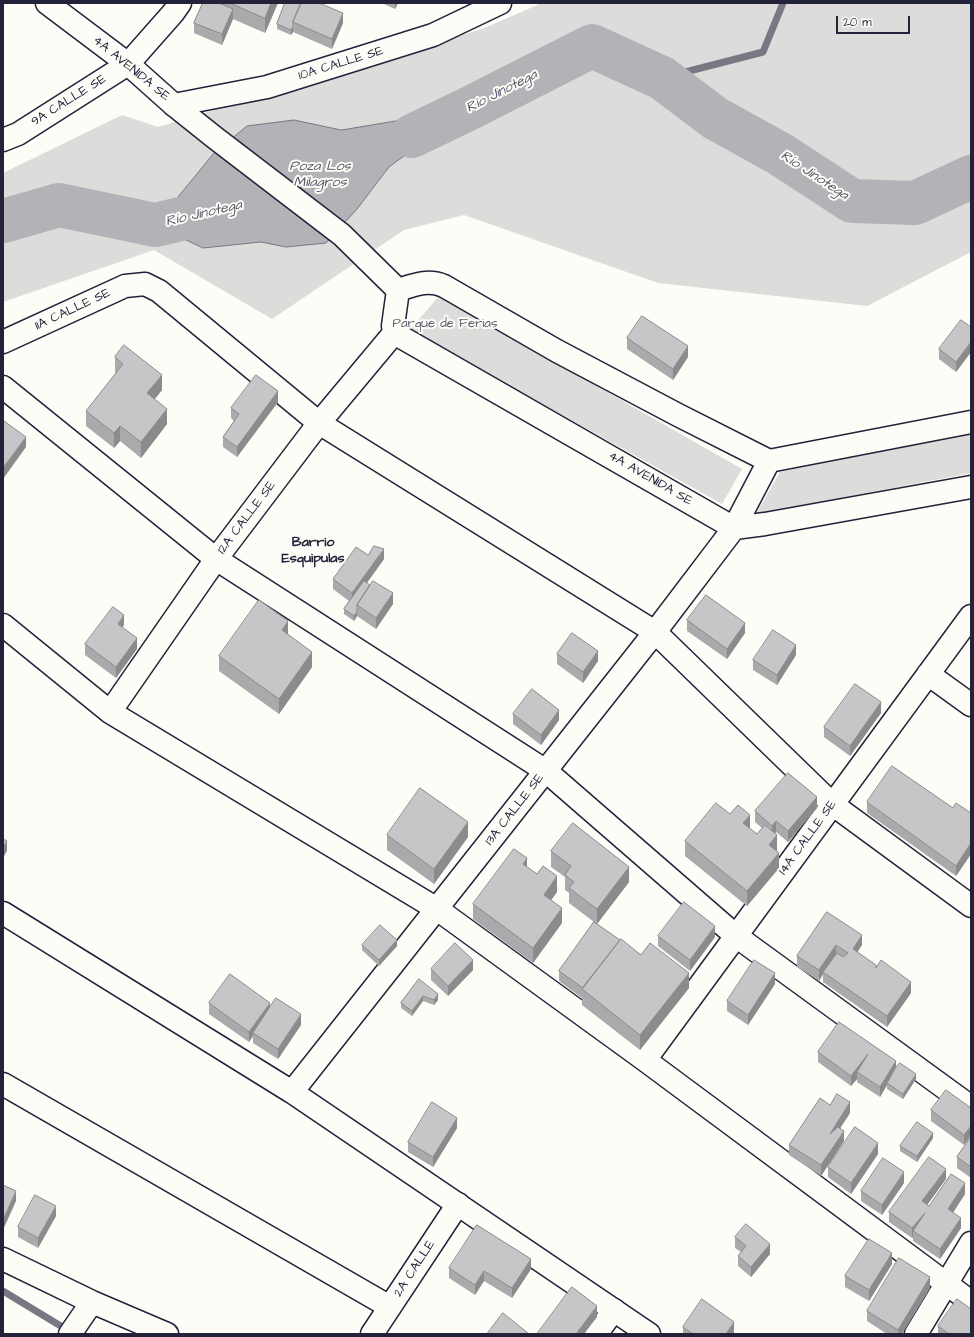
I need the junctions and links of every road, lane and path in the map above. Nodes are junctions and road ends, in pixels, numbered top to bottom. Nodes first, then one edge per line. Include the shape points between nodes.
1 (47, 3) edge
2 (180, 3) edge
3 (500, 3) edge
4 (128, 64) junction
5 (174, 105) junction
6 (3, 140) edge
7 (398, 290) junction
8 (395, 332) junction
9 (3, 342) edge
10 (3, 387) edge
11 (971, 422) edge
12 (319, 423) junction
13 (769, 461) junction
14 (971, 487) edge
15 (734, 528) junction
16 (216, 559) junction
17 (971, 616) edge
18 (3, 625) edge
19 (655, 632) junction
20 (928, 674) junction
21 (971, 705) edge
22 (110, 712) junction
23 (546, 771) junction
24 (832, 804) junction
25 (971, 906) edge
26 (437, 909) junction
27 (3, 913) edge
28 (736, 936) junction
29 (645, 1060) junction
30 (3, 1084) edge
31 (292, 1092) junction
32 (971, 1107) edge
33 (458, 1204) junction
34 (971, 1242) edge
35 (3, 1259) edge
36 (946, 1284) junction
37 (971, 1302) edge
38 (390, 1307) junction
39 (614, 1310) junction
40 (81, 1318) edge
41 (167, 1334) edge
42 (372, 1334) edge
43 (596, 1334) edge
44 (649, 1334) edge
45 (916, 1334) edge

1 - 4 street, 4A AVENIDA SE
2 - 4 street, 9A CALLE SE
3 - 5 street, 10A CALLE SE via 433,35 267,87
4 - 5 street, 4A AVENIDA SE
4 - 6 street, 9A CALLE SE via 18,134
5 - 7 street, 4A AVENIDA SE via 342,235
7 - 8 street via 392,326
7 - 13 street via 427,282 444,286 557,351
8 - 12 street, 12A CALLE SE
8 - 15 street, 4A AVENIDA SE
9 - 12 street, 11A CALLE SE via 125,286 145,284 159,291
10 - 16 street
11 - 13 street
12 - 16 street, 12A CALLE SE
12 - 19 street
13 - 15 street, 13A CALLE SE
14 - 15 street
15 - 19 street, 13A CALLE SE
16 - 22 street, 12A CALLE SE
16 - 23 street
17 - 20 street, 14A CALLE SE
18 - 22 street
19 - 23 street, 13A CALLE SE
19 - 24 street
20 - 21 street
20 - 24 street, 14A CALLE SE
22 - 26 street
23 - 26 street, 13A CALLE SE
23 - 28 street
24 - 25 street
24 - 28 street, 14A CALLE SE
26 - 29 street
26 - 31 street, 13A CALLE SE
27 - 31 street
28 - 29 street, 14A CALLE SE
28 - 32 street
29 - 36 street
30 - 38 street
31 - 33 street
33 - 38 street, 2A CALLE
33 - 39 street
34 - 36 street
35 - 40 street
36 - 37 street
36 - 45 street
38 - 42 street, 2A CALLE
39 - 43 street
39 - 44 street
40 - 41 street

